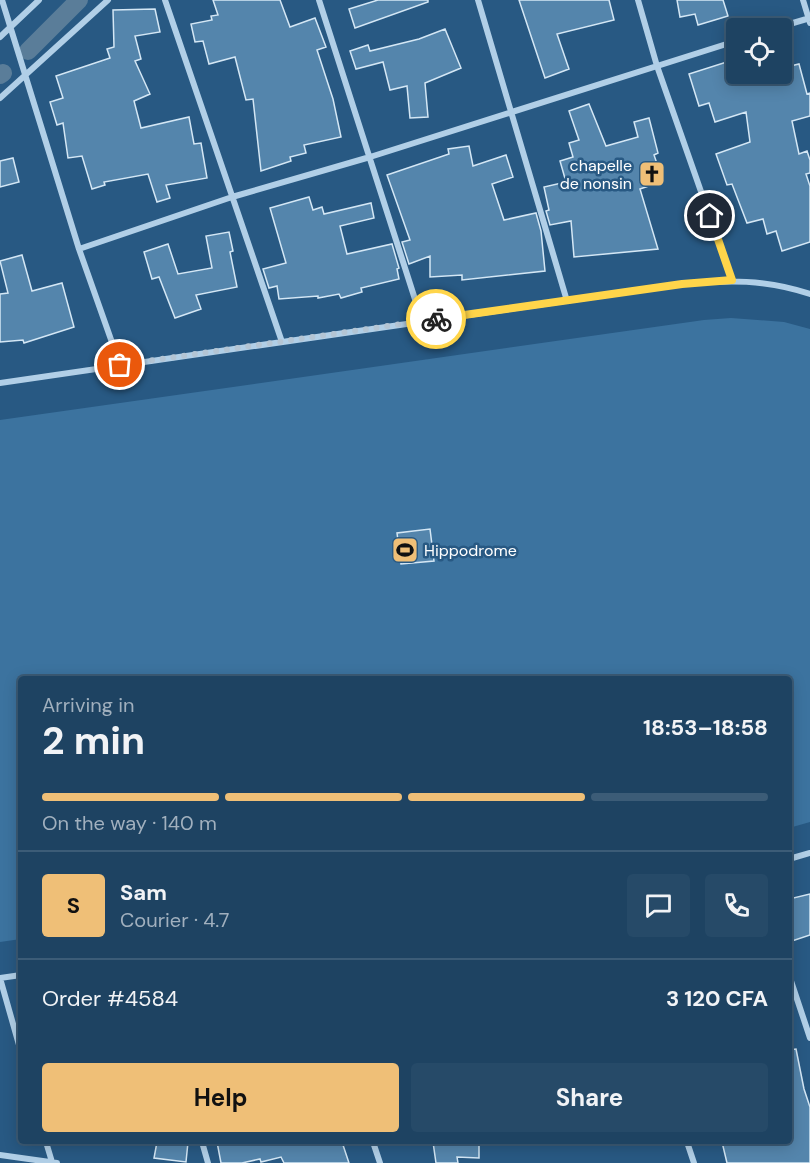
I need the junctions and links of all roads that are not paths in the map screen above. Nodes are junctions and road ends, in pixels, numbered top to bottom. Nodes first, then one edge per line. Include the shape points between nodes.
1 (2, 0) edge
2 (39, 0) edge
3 (108, 0) edge
4 (165, 0) edge
5 (319, 0) edge
6 (478, 0) edge
7 (638, 0) edge
8 (803, 0) edge
9 (810, 20) edge
10 (792, 24) edge
11 (11, 28) junction
12 (0, 37) edge
13 (726, 44) edge
14 (657, 66) junction
15 (25, 77) junction
16 (0, 98) edge
17 (510, 112) junction
18 (370, 157) junction
19 (232, 197) junction
20 (79, 249) junction
21 (732, 280) junction
22 (810, 294) edge
23 (567, 301) junction
24 (422, 321) junction
25 (282, 342) junction
26 (120, 365) junction
27 (0, 382) edge
28 (810, 853) edge
29 (792, 858) edge
30 (18, 975) edge
31 (0, 978) edge
32 (792, 984) edge
33 (810, 1038) edge
34 (18, 1041) edge
35 (47, 1144) edge
36 (203, 1144) edge
37 (374, 1144) edge
38 (688, 1144) edge
39 (0, 1155) edge
40 (54, 1162) edge
41 (208, 1163) edge
42 (380, 1163) edge
43 (694, 1163) edge

1 - 11 street
2 - 11 street
3 - 15 street
4 - 19 street
5 - 18 street
6 - 17 street
7 - 14 street
8 - 9 street
9 - 10 street
11 - 12 street
11 - 15 street
13 - 14 street
14 - 17 street
14 - 21 street
15 - 16 street
15 - 20 street
17 - 18 street
17 - 23 street
18 - 19 street
18 - 24 street
19 - 20 street
19 - 25 street
20 - 26 street
21 - 22 street
21 - 23 street
23 - 24 street
24 - 25 street
25 - 26 street
26 - 27 street
28 - 29 street
30 - 31 street
31 - 34 street
32 - 33 street
35 - 40 street
36 - 41 street
37 - 42 street
38 - 43 street
39 - 40 street

